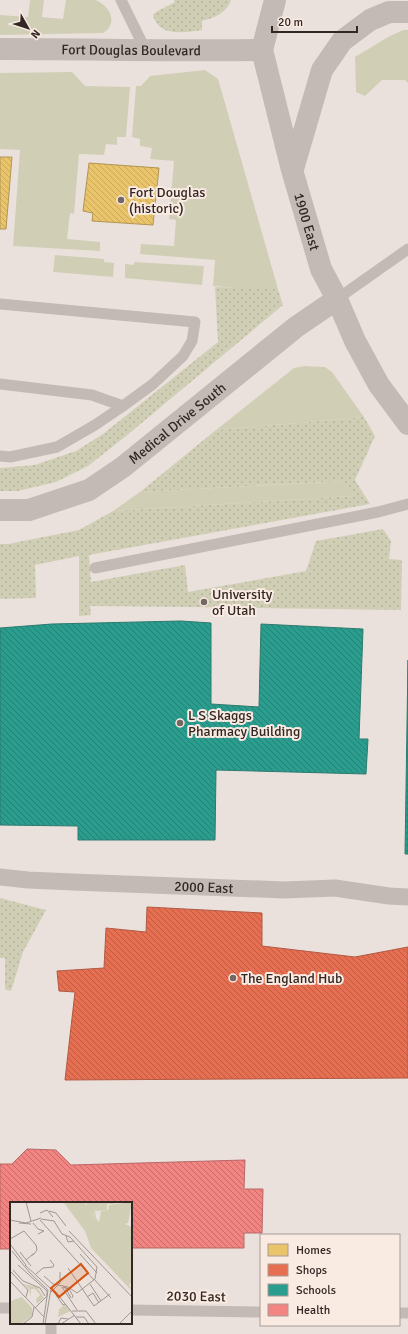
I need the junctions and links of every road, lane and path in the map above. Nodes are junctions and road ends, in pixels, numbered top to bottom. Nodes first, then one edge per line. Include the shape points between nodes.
1 (121, 0) edge
2 (274, 0) edge
3 (408, 12) edge
4 (0, 49) edge
5 (262, 50) junction
6 (146, 51) junction
7 (292, 170) junction
8 (408, 250) edge
9 (337, 299) junction
10 (0, 304) edge
11 (0, 384) edge
12 (123, 406) junction
13 (408, 424) edge
14 (5, 456) edge
15 (408, 504) edge
16 (0, 510) edge
17 (95, 568) dead end
18 (0, 877) edge
19 (408, 896) edge
20 (132, 1310) edge
21 (260, 1312) edge

1 - 6 lane
2 - 5 street, 1900 East
3 - 7 street via 389,12 370,20 342,41 322,70
4 - 6 street, Fort Douglas Boulevard
5 - 6 street, Fort Douglas Boulevard
5 - 7 street, 1900 East
7 - 9 street, 1900 East via 321,269
8 - 9 lane
9 - 13 street, 1900 East via 355,341 379,385
9 - 16 street, Medical Drive South via 296,327 123,467 89,490 29,510
10 - 12 lane via 195,322 192,341 183,356 153,384
11 - 12 lane via 92,395
12 - 14 lane via 57,446
15 - 17 lane
18 - 19 street, 2000 East via 277,889 335,888 389,896
20 - 21 lane, 2030 East

